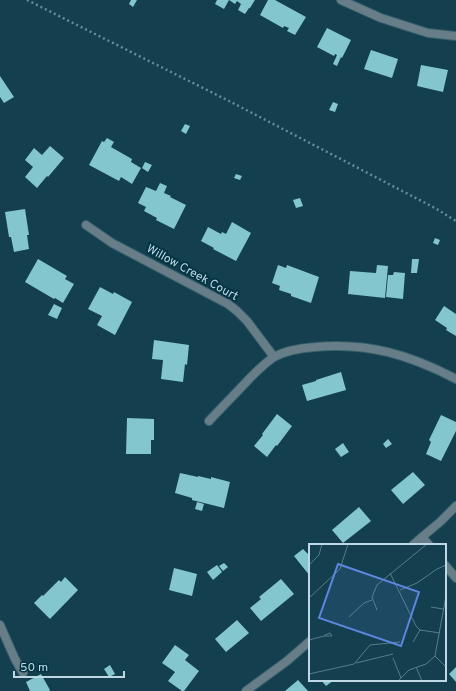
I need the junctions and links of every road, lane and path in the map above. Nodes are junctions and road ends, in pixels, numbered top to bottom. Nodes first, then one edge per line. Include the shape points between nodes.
1 (27, 0) edge
2 (341, 0) edge
3 (456, 36) edge
4 (456, 221) edge
5 (86, 225) dead end
6 (274, 357) junction
7 (456, 379) edge
8 (209, 421) dead end
9 (456, 506) edge
10 (422, 536) junction
11 (414, 544) edge
12 (428, 544) edge
13 (446, 566) edge
14 (456, 578) edge
15 (0, 625) edge
16 (309, 643) edge
17 (23, 673) dead end
18 (246, 691) edge

1 - 4 path via 229,101
2 - 3 street via 380,18 428,33
5 - 6 street, Willow Creek Court via 112,243 228,304 246,321
6 - 7 street via 298,349 321,346 340,345 377,349 416,360
6 - 8 street
9 - 10 street
10 - 11 street
10 - 12 street
13 - 14 street
15 - 17 street
16 - 18 street

